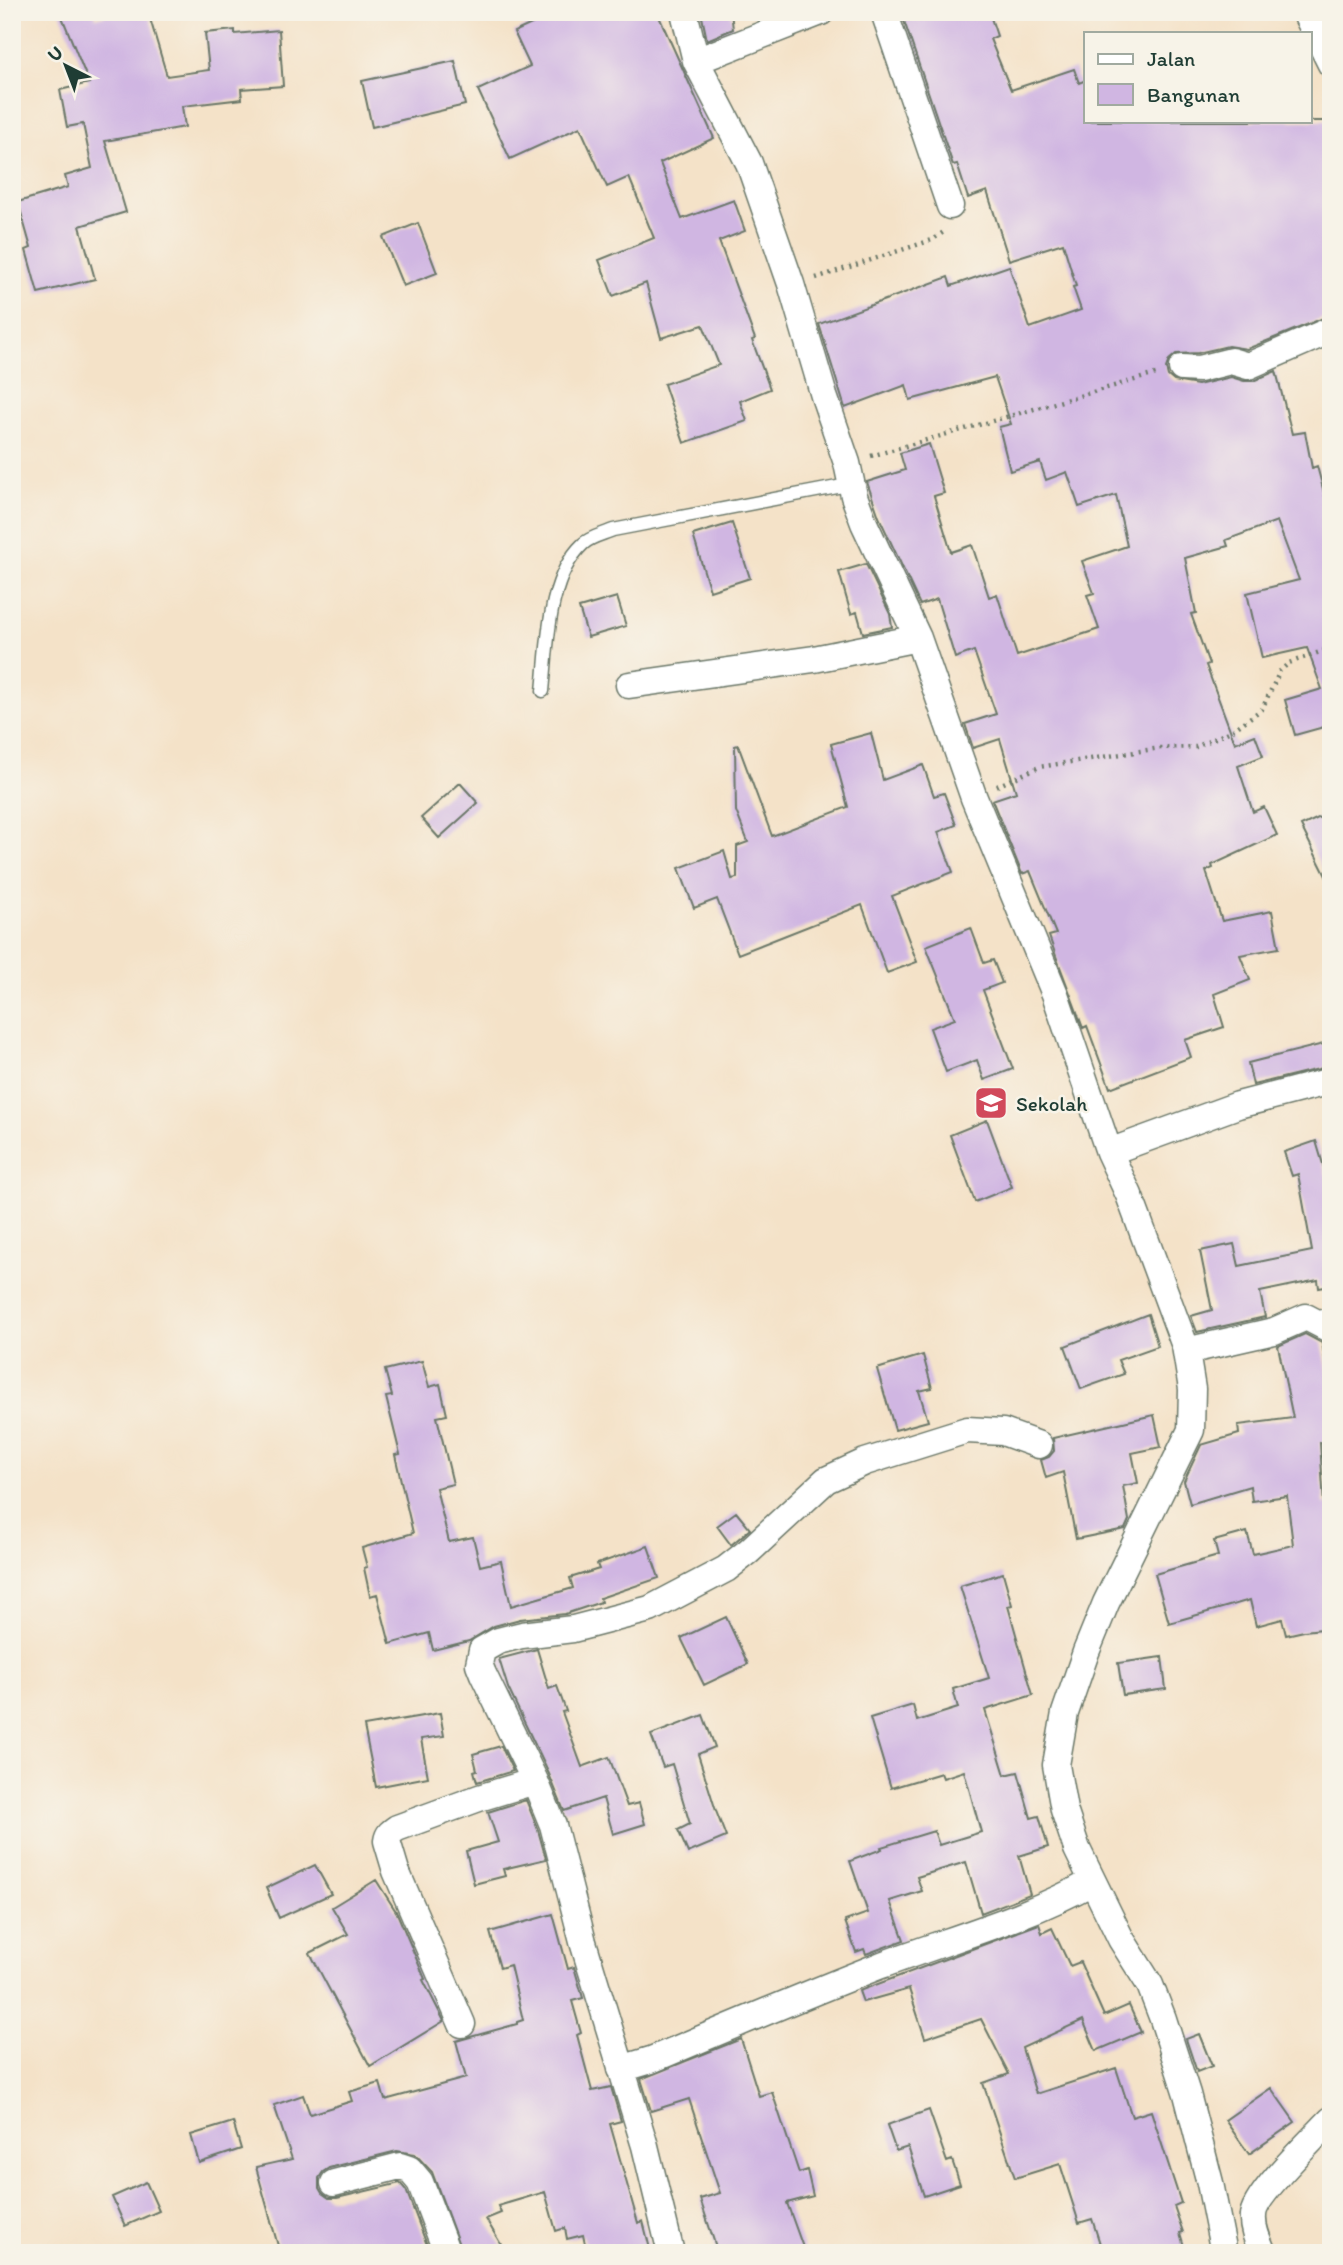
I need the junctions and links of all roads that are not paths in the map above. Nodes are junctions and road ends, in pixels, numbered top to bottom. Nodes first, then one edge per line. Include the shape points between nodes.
1 (684, 12) edge
2 (821, 12) edge
3 (884, 12) edge
4 (1305, 12) edge
5 (696, 61) junction
6 (1331, 64) edge
7 (950, 206) road end
8 (1331, 330) edge
9 (1182, 368) road end
10 (850, 474) junction
11 (918, 638) junction
12 (629, 685) dead end
13 (543, 691) dead end
14 (1331, 1081) edge
15 (1109, 1152) junction
16 (1331, 1330) edge
17 (1186, 1351) junction
18 (1039, 1445) dead end
19 (535, 1781) junction
20 (1092, 1882) junction
21 (462, 2024) dead end
22 (621, 2069) junction
23 (1331, 2120) edge
24 (334, 2183) dead end
25 (447, 2253) edge
26 (671, 2253) edge
27 (1224, 2253) edge
28 (1263, 2253) edge

1 - 5 street
2 - 5 street
3 - 7 street
4 - 6 street
5 - 10 street via 749,163
8 - 9 street via 1248,366 1231,361
10 - 11 street via 864,523
10 - 13 lane via 613,530 585,542 566,566 552,606
11 - 12 street via 814,659
11 - 15 street via 974,798 1055,994
14 - 15 street via 1238,1105
15 - 17 street
16 - 17 street via 1306,1317 1274,1331
17 - 20 street via 1192,1389 1191,1430 1106,1602 1065,1713 1056,1765 1064,1810
18 - 19 street via 1003,1432 967,1430 865,1462 826,1480 726,1569 661,1603 573,1629 522,1635 482,1650 479,1664
19 - 21 street via 397,1828 388,1836 396,1871
19 - 22 street via 561,1851
20 - 22 street via 1024,1913
20 - 27 street via 1150,1985 1163,2019 1187,2094
22 - 26 street
23 - 28 street via 1258,2200 1252,2213
24 - 25 street via 400,2166 410,2169 425,2192

